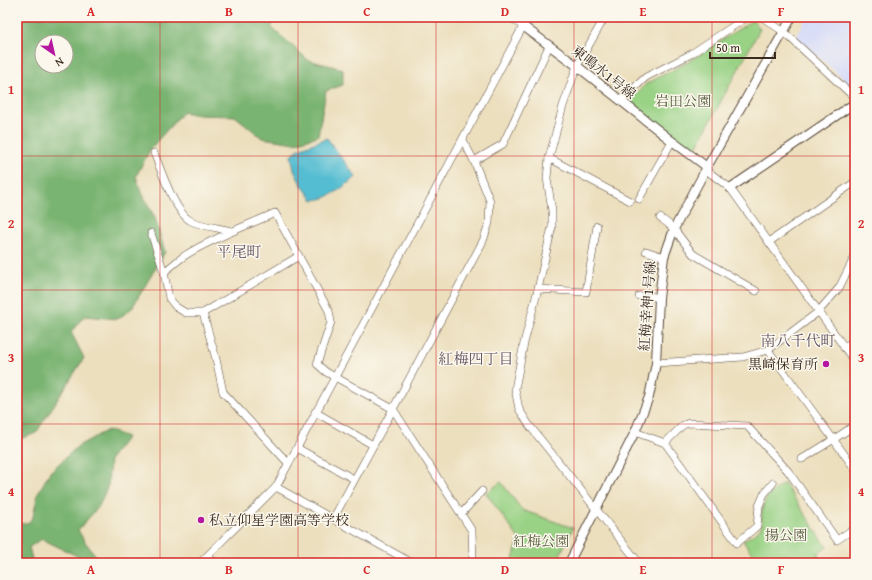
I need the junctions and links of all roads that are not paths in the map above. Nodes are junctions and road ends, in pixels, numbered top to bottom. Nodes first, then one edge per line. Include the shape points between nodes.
1 (510, 17) edge
2 (528, 17) edge
3 (605, 17) edge
4 (747, 17) edge
5 (763, 17) edge
6 (792, 17) edge
7 (523, 26) junction
8 (784, 32) junction
9 (549, 46) junction
10 (576, 66) junction
11 (855, 98) edge
12 (621, 100) junction
13 (855, 103) edge
14 (462, 140) junction
15 (672, 142) junction
16 (154, 153) dead end
17 (549, 158) junction
18 (474, 161) junction
19 (707, 167) junction
20 (855, 182) edge
21 (730, 188) junction
22 (639, 200) dead end
23 (630, 201) dead end
24 (660, 218) dead end
25 (597, 226) dead end
26 (674, 229) junction
27 (231, 231) junction
28 (151, 233) dead end
29 (769, 242) junction
30 (646, 252) dead end
31 (298, 256) junction
32 (855, 256) edge
33 (664, 257) junction
34 (164, 272) junction
35 (538, 289) junction
36 (756, 291) dead end
37 (638, 296) dead end
38 (659, 298) junction
39 (818, 312) junction
40 (203, 313) junction
41 (855, 339) edge
42 (844, 348) junction
43 (768, 350) junction
44 (855, 362) edge
45 (656, 363) junction
46 (335, 376) junction
47 (393, 409) junction
48 (315, 412) junction
49 (855, 425) edge
50 (635, 432) junction
51 (834, 440) junction
52 (665, 443) junction
53 (373, 445) junction
54 (297, 448) junction
55 (802, 459) dead end
56 (288, 463) junction
57 (855, 469) edge
58 (354, 479) junction
59 (773, 483) dead end
60 (276, 487) junction
61 (482, 492) dead end
62 (596, 509) junction
63 (461, 514) junction
64 (333, 519) junction
65 (855, 528) edge
66 (206, 557) junction
67 (200, 563) edge
68 (216, 563) edge
69 (412, 563) edge
70 (472, 563) edge
71 (569, 563) edge
72 (639, 563) edge

1 - 7 street
2 - 7 street
3 - 10 street
4 - 12 street via 691,54 646,77
5 - 8 street
6 - 8 street, 紅梅幸神1号線
7 - 9 street, 東鳴水1号線
7 - 14 street
8 - 11 street
8 - 19 street, 紅梅幸神1号線
9 - 10 street, 東鳴水1号線
9 - 18 street via 503,144
10 - 12 street, 東鳴水1号線
10 - 17 street
12 - 15 street, 東鳴水1号線
13 - 21 street
14 - 18 street
14 - 46 street
15 - 19 street, 東鳴水1号線
15 - 22 street
16 - 27 street via 172,195 190,221
17 - 23 street
17 - 35 street via 547,178 552,227
18 - 47 street via 490,201 489,223 483,242
19 - 21 street via 710,173
19 - 26 street, 紅梅幸神1号線
20 - 29 street
21 - 29 street
24 - 26 street
25 - 35 street via 586,292
26 - 33 street, 紅梅幸神1号線
26 - 36 street via 693,254
27 - 31 street via 275,213
27 - 34 street via 188,253
28 - 34 street
29 - 39 street via 784,271
30 - 33 street
31 - 40 street
31 - 46 street via 329,311 331,322 317,364
32 - 39 street via 838,288
33 - 38 street, 紅梅幸神1号線
34 - 40 street via 169,298 176,307 186,313
35 - 62 street via 515,389 519,409
37 - 38 street
38 - 45 street, 紅梅幸神1号線
39 - 42 street
39 - 43 street
40 - 56 street via 223,392
41 - 42 street
42 - 44 street
43 - 45 street via 743,357
43 - 51 street
45 - 50 street, 紅梅幸神1号線 via 649,397
46 - 47 street
46 - 48 street
47 - 53 street
47 - 63 street
48 - 53 street
48 - 54 street
49 - 51 street
50 - 52 street
50 - 62 street, 紅梅幸神1号線
51 - 55 street
51 - 57 street
52 - 59 street via 737,543 757,526 759,506
52 - 65 street via 683,425 689,423 747,426 788,471 837,540
53 - 58 street
54 - 56 street
54 - 58 street
56 - 60 street
58 - 64 street
60 - 64 street
60 - 66 street
61 - 63 street
62 - 71 street, 紅梅幸神1号線
62 - 72 street
63 - 70 street via 472,531
64 - 69 street
66 - 67 street
66 - 68 street

